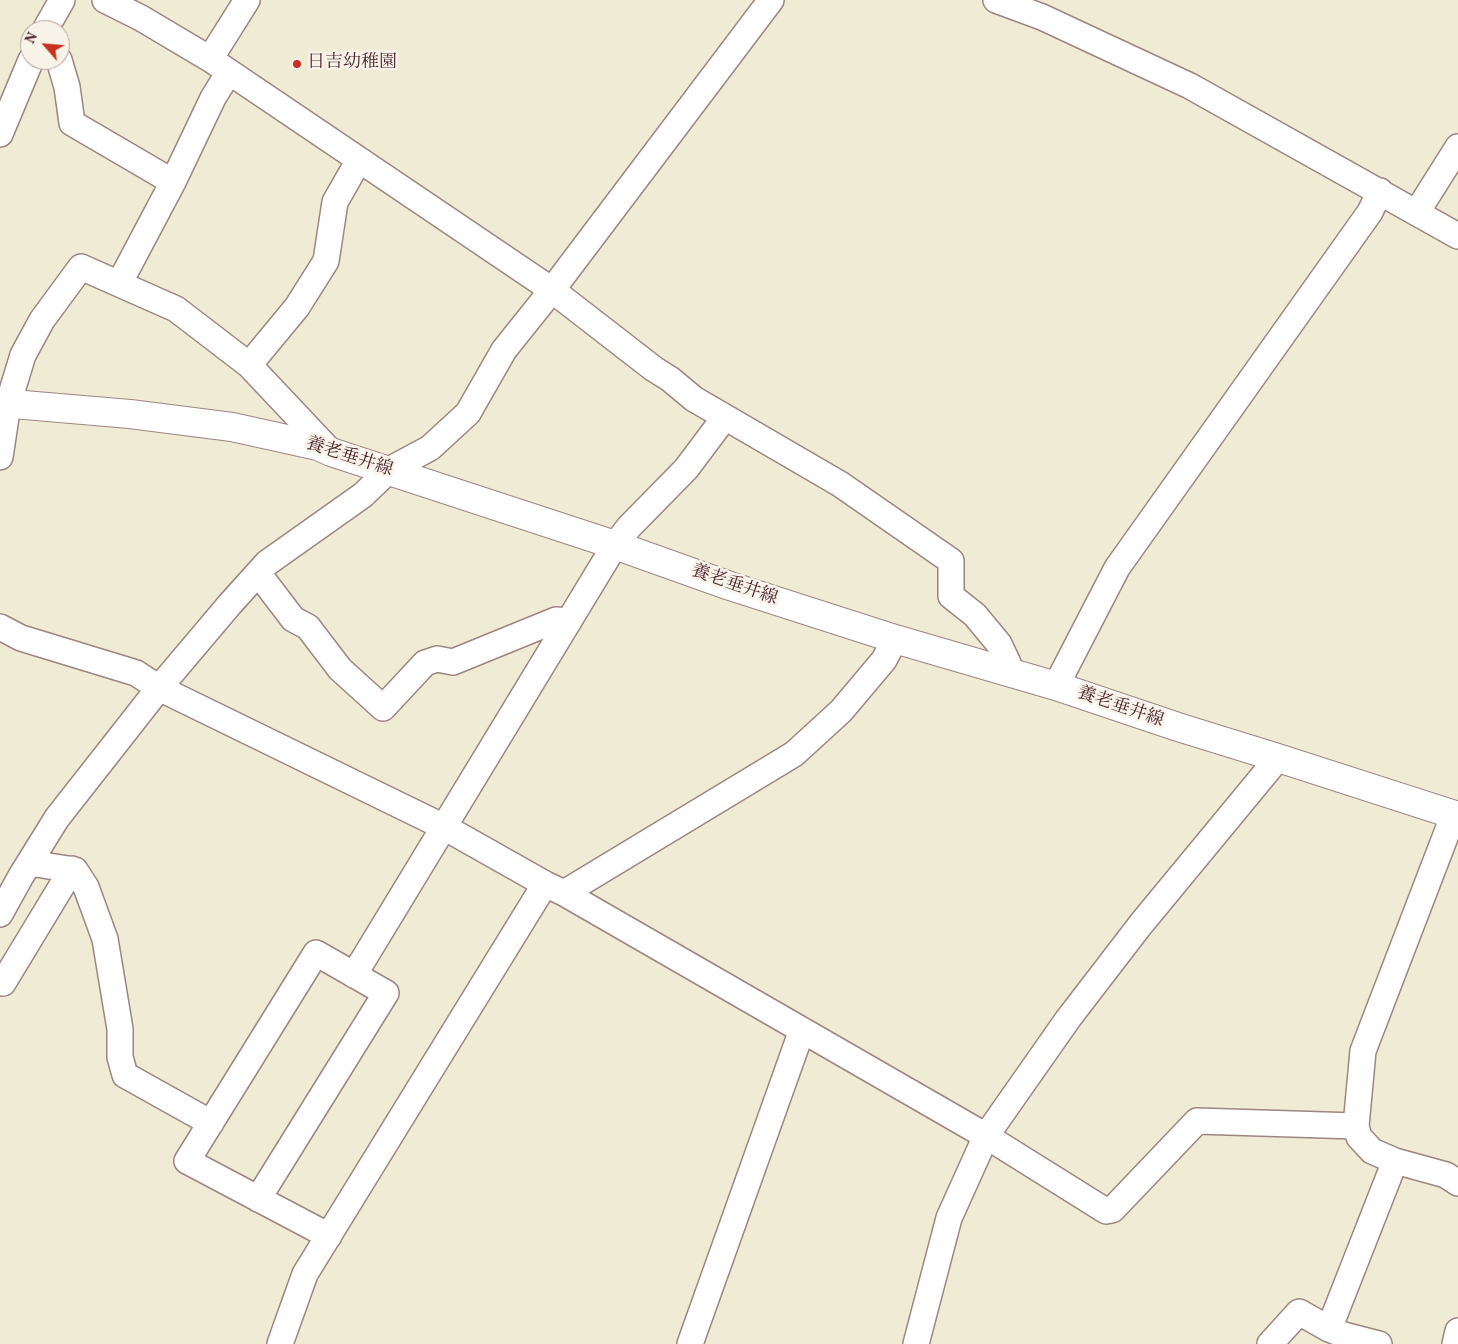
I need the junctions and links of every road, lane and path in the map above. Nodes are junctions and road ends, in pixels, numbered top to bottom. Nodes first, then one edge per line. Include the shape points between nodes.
1 (62, 0) edge
2 (106, 0) edge
3 (247, 0) edge
4 (771, 0) edge
5 (996, 0) edge
6 (1047, 9) edge
7 (51, 20) edge
8 (219, 65) junction
9 (27, 70) edge
10 (62, 70) edge
11 (0, 134) edge
12 (1458, 147) edge
13 (359, 160) junction
14 (172, 182) junction
15 (1380, 192) junction
16 (1417, 212) junction
17 (1458, 236) edge
18 (119, 284) junction
19 (552, 290) junction
20 (249, 365) junction
21 (4, 403) edge
22 (726, 417) junction
23 (331, 452) junction
24 (0, 457) edge
25 (389, 470) junction
26 (615, 546) junction
27 (258, 573) junction
28 (569, 621) junction
29 (0, 627) edge
30 (896, 639) junction
31 (1007, 672) junction
32 (1056, 686) junction
33 (160, 688) junction
34 (1278, 758) junction
35 (1456, 815) edge
36 (444, 827) junction
37 (29, 863) junction
38 (72, 869) junction
39 (554, 889) junction
40 (0, 914) edge
41 (354, 975) junction
42 (3, 983) dead end
43 (802, 1030) junction
44 (211, 1123) junction
45 (1356, 1126) junction
46 (986, 1136) junction
47 (1395, 1162) junction
48 (1458, 1183) edge
49 (258, 1199) junction
50 (329, 1236) junction
51 (1329, 1329) junction
52 (1458, 1331) edge
53 (280, 1344) edge
54 (690, 1344) edge
55 (916, 1344) edge
56 (1270, 1344) edge
57 (1379, 1344) edge
58 (1455, 1344) edge

1 - 7 street
2 - 8 street
3 - 8 street
4 - 19 street
5 - 6 street
6 - 15 street
8 - 13 street
8 - 14 street via 213,98
9 - 11 street
10 - 14 street via 72,123
12 - 16 street
13 - 19 street
13 - 20 street via 335,202 326,261 297,307
14 - 18 street
15 - 16 street
15 - 32 street via 1370,212 1117,568
16 - 17 street
18 - 20 street via 176,309
18 - 21 street via 81,267 42,320 23,355
19 - 22 street via 694,399
19 - 25 street via 504,350 468,413 430,448
20 - 23 street
21 - 23 main road, 養老垂井線 via 232,426 318,446
21 - 24 street
22 - 26 street via 686,469 629,527
22 - 31 street via 840,484 951,561 951,596 975,615 999,644 1008,663
23 - 25 main road, 養老垂井線
25 - 26 main road, 養老垂井線
25 - 27 street via 363,495 267,563
26 - 28 street
26 - 30 main road, 養老垂井線
27 - 28 street via 293,619 308,627 340,669 383,708 424,664 438,659 453,662 556,620
27 - 33 street
28 - 36 street
29 - 33 street via 21,638 136,673
30 - 31 main road, 養老垂井線
30 - 39 street via 884,660 841,710 794,754
31 - 32 main road, 養老垂井線
32 - 34 main road, 養老垂井線
33 - 36 street
33 - 37 street via 57,818
34 - 35 main road, 養老垂井線
34 - 46 street via 1135,932 1068,1019
35 - 45 street via 1363,1052
36 - 39 street
36 - 41 street
37 - 38 street
37 - 40 street
38 - 42 street
38 - 44 street via 86,887 105,939 125,1075
39 - 43 street
39 - 50 street
41 - 44 street via 316,953
41 - 49 street via 386,993
43 - 46 street
43 - 54 street
44 - 49 street via 187,1161
45 - 46 street via 1198,1120 1112,1210 1106,1211
45 - 47 street via 1359,1137 1372,1151
46 - 55 street via 949,1218
47 - 48 street via 1446,1174
47 - 51 street
49 - 50 street
50 - 53 street via 305,1274
51 - 56 street via 1299,1312
51 - 57 street
52 - 58 street

